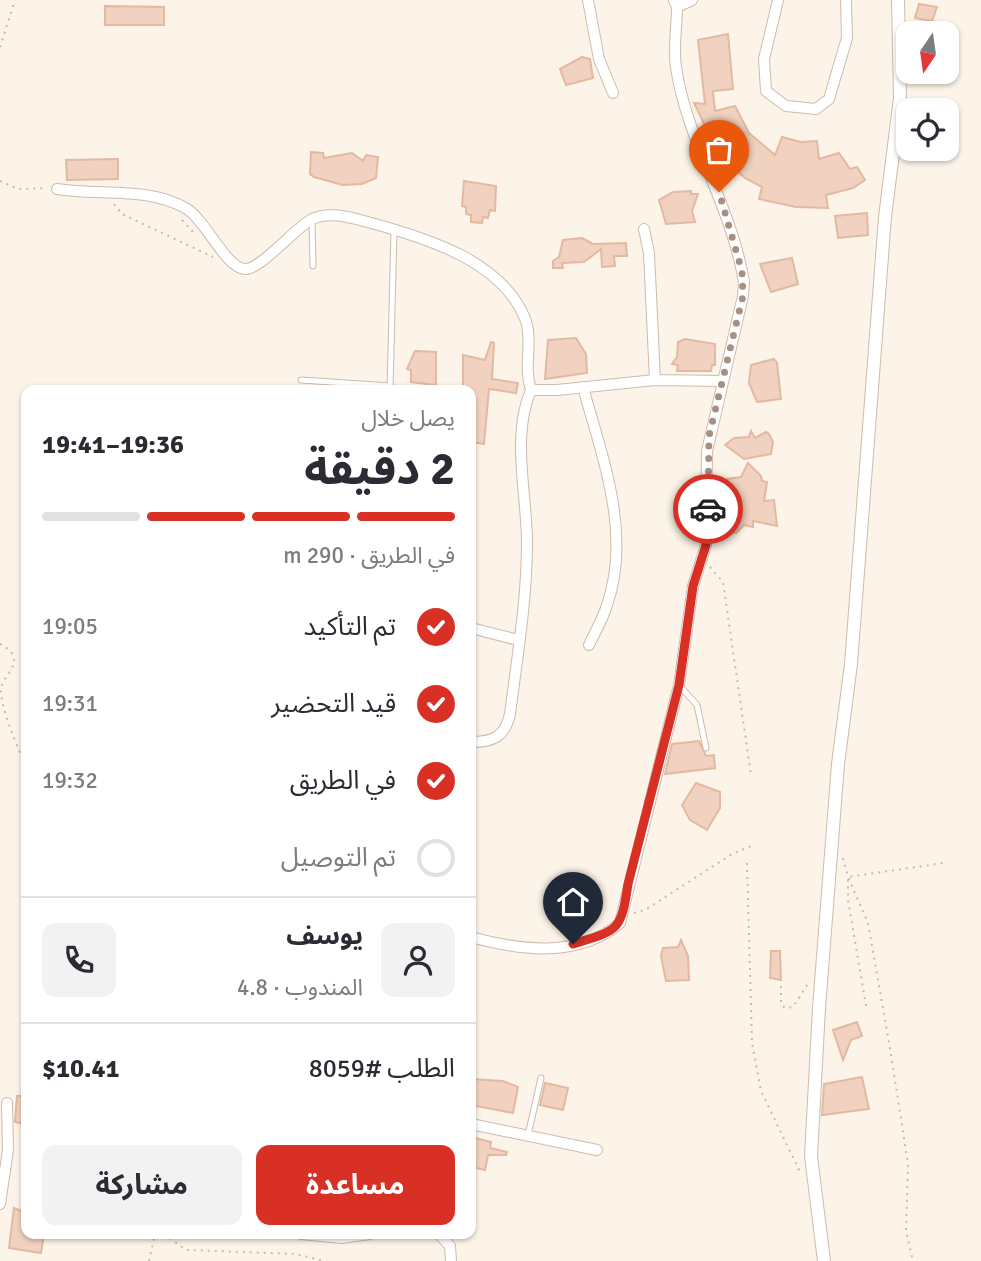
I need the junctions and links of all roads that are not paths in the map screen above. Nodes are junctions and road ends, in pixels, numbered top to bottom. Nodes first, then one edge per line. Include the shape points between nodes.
1 (588, 0) edge
2 (692, 0) edge
3 (778, 0) edge
4 (846, 0) edge
5 (898, 0) edge
6 (676, 4) edge
7 (612, 93) dead end
8 (57, 188) road end
9 (312, 220) junction
10 (644, 229) dead end
11 (394, 230) junction
12 (313, 266) dead end
13 (301, 380) dead end
14 (655, 380) junction
15 (722, 381) junction
16 (357, 385) edge
17 (390, 385) edge
18 (583, 387) junction
19 (531, 390) junction
20 (476, 629) edge
21 (518, 640) junction
22 (589, 645) dead end
23 (679, 685) junction
24 (476, 741) edge
25 (706, 748) dead end
26 (476, 938) edge
27 (541, 1078) dead end
28 (7, 1103) dead end
29 (476, 1125) edge
30 (528, 1135) junction
31 (597, 1150) dead end
32 (0, 1204) edge
33 (446, 1239) edge
34 (451, 1261) edge
35 (824, 1261) edge

1 - 7 street via 599,60
2 - 6 street
3 - 4 street via 764,59 766,91 786,106 816,109 829,99 847,38
5 - 35 street via 900,98 885,217 819,1008 811,1156
6 - 15 street via 678,77 690,123 719,192 744,282
8 - 9 street via 151,196 189,210 234,265 243,269 254,267
9 - 11 street via 348,217
9 - 12 lane
10 - 14 street
11 - 17 lane
11 - 19 street via 461,254 508,292 526,323
13 - 16 lane
14 - 15 street
14 - 18 street
15 - 23 street via 707,451 708,529 693,586
18 - 19 street
18 - 22 street via 611,485 616,553 607,606
19 - 21 street via 525,403 522,447 527,544
20 - 21 street
21 - 24 street via 508,724 495,739
23 - 25 lane via 697,705
23 - 26 street via 623,917 611,931 550,949 513,948
27 - 30 lane
28 - 32 street via 8,1150
29 - 30 street
30 - 31 street
33 - 34 street

